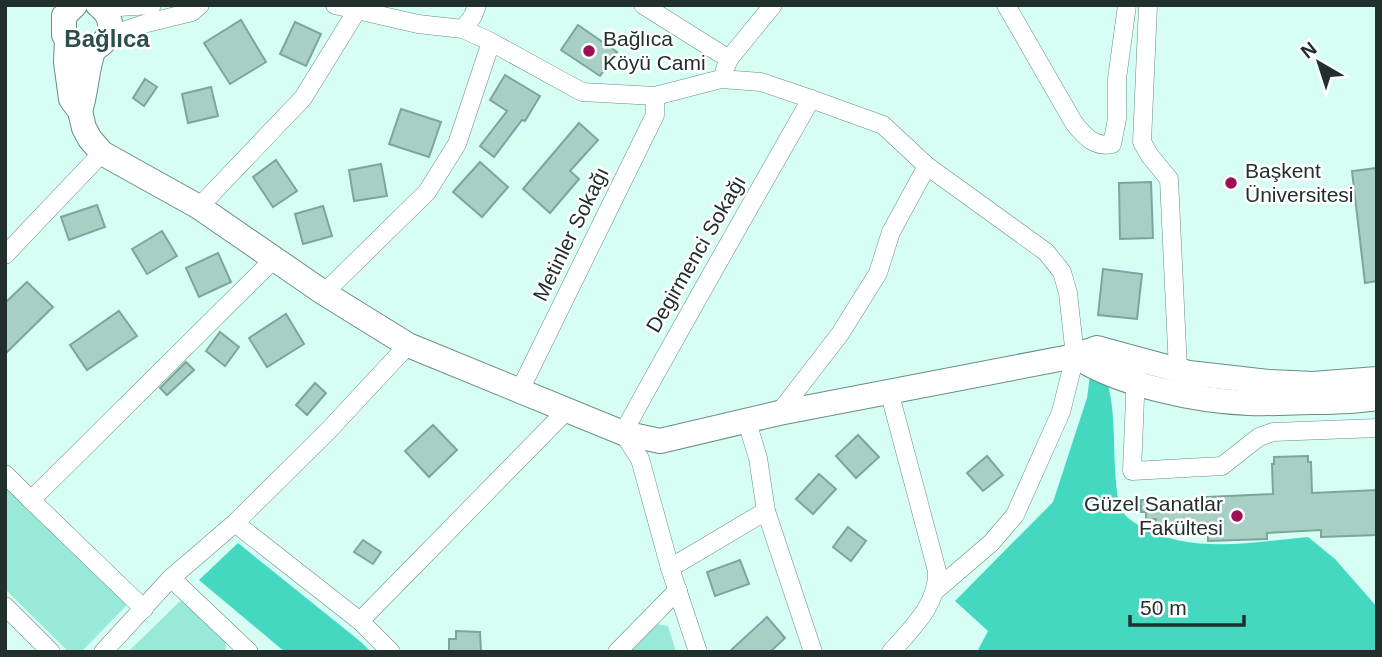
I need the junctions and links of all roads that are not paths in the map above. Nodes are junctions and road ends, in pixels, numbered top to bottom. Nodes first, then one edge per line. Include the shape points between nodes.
1 (152, 5) edge
2 (200, 5) edge
3 (335, 5) edge
4 (477, 5) edge
5 (643, 5) edge
6 (773, 5) edge
7 (1006, 5) edge
8 (1127, 5) edge
9 (1148, 5) edge
10 (100, 6) edge
11 (356, 12) junction
12 (64, 18) edge
13 (463, 29) junction
14 (101, 42) junction
15 (492, 42) junction
16 (729, 59) junction
17 (721, 79) junction
18 (655, 96) junction
19 (811, 99) junction
20 (79, 111) junction
21 (102, 153) junction
22 (928, 166) junction
23 (199, 207) junction
24 (5, 255) edge
25 (274, 259) junction
26 (324, 293) junction
27 (408, 345) junction
28 (1075, 356) junction
29 (1137, 370) junction
30 (1178, 370) junction
31 (1377, 379) edge
32 (520, 390) junction
33 (889, 391) junction
34 (1377, 398) edge
35 (567, 410) junction
36 (779, 413) junction
37 (747, 422) junction
38 (1377, 428) edge
39 (623, 433) junction
40 (5, 474) edge
41 (31, 500) junction
42 (766, 511) junction
43 (235, 523) junction
44 (670, 568) junction
45 (171, 578) junction
46 (678, 590) junction
47 (935, 591) junction
48 (5, 606) edge
49 (144, 609) junction
50 (360, 621) junction
51 (247, 651) edge
52 (51, 652) edge
53 (103, 652) edge
54 (391, 652) edge
55 (617, 652) edge
56 (698, 652) edge
57 (813, 652) edge
58 (891, 652) edge

1 - 10 street
2 - 14 street via 192,12 147,23
3 - 11 street
4 - 13 street
5 - 16 street
6 - 16 street
7 - 8 street via 1074,123 1084,136 1104,146 1112,144 1117,119
9 - 30 street via 1142,142 1169,179
10 - 14 street via 110,24
11 - 13 street
11 - 23 street via 303,98
12 - 14 street via 76,48
12 - 20 street via 68,84
13 - 15 street
14 - 20 street via 87,67
15 - 18 street via 582,92
15 - 26 street via 457,144 427,192
16 - 17 street
17 - 18 street
17 - 19 street via 761,82
18 - 32 street, Metinler Sokağı via 655,115
19 - 22 street via 883,125
19 - 39 street, Degirmenci Sokağı
20 - 21 street via 84,128
21 - 23 street
21 - 24 street
22 - 28 street via 1046,252 1062,272
22 - 36 street via 891,232 878,273 840,334
23 - 25 street
25 - 26 street
25 - 41 street
26 - 27 street
27 - 32 street
27 - 43 street
28 - 29 street via 1097,348
28 - 33 street
28 - 47 street via 1061,412 1015,515 991,543
29 - 30 street
29 - 34 street via 1211,399 1247,403
29 - 38 street via 1132,471 1222,466 1259,437 1273,432
30 - 31 street via 1308,384
32 - 35 street
33 - 36 street
33 - 47 street via 937,571
35 - 39 street
35 - 50 street
36 - 37 street
37 - 39 street via 660,441
37 - 42 street
39 - 44 street via 640,459
40 - 41 street
41 - 49 street
42 - 44 street
42 - 57 street
43 - 45 street
43 - 50 street
44 - 46 street
45 - 49 street
45 - 51 street
46 - 55 street
46 - 56 street
47 - 58 street via 925,611
48 - 52 street
49 - 53 street
50 - 54 street

